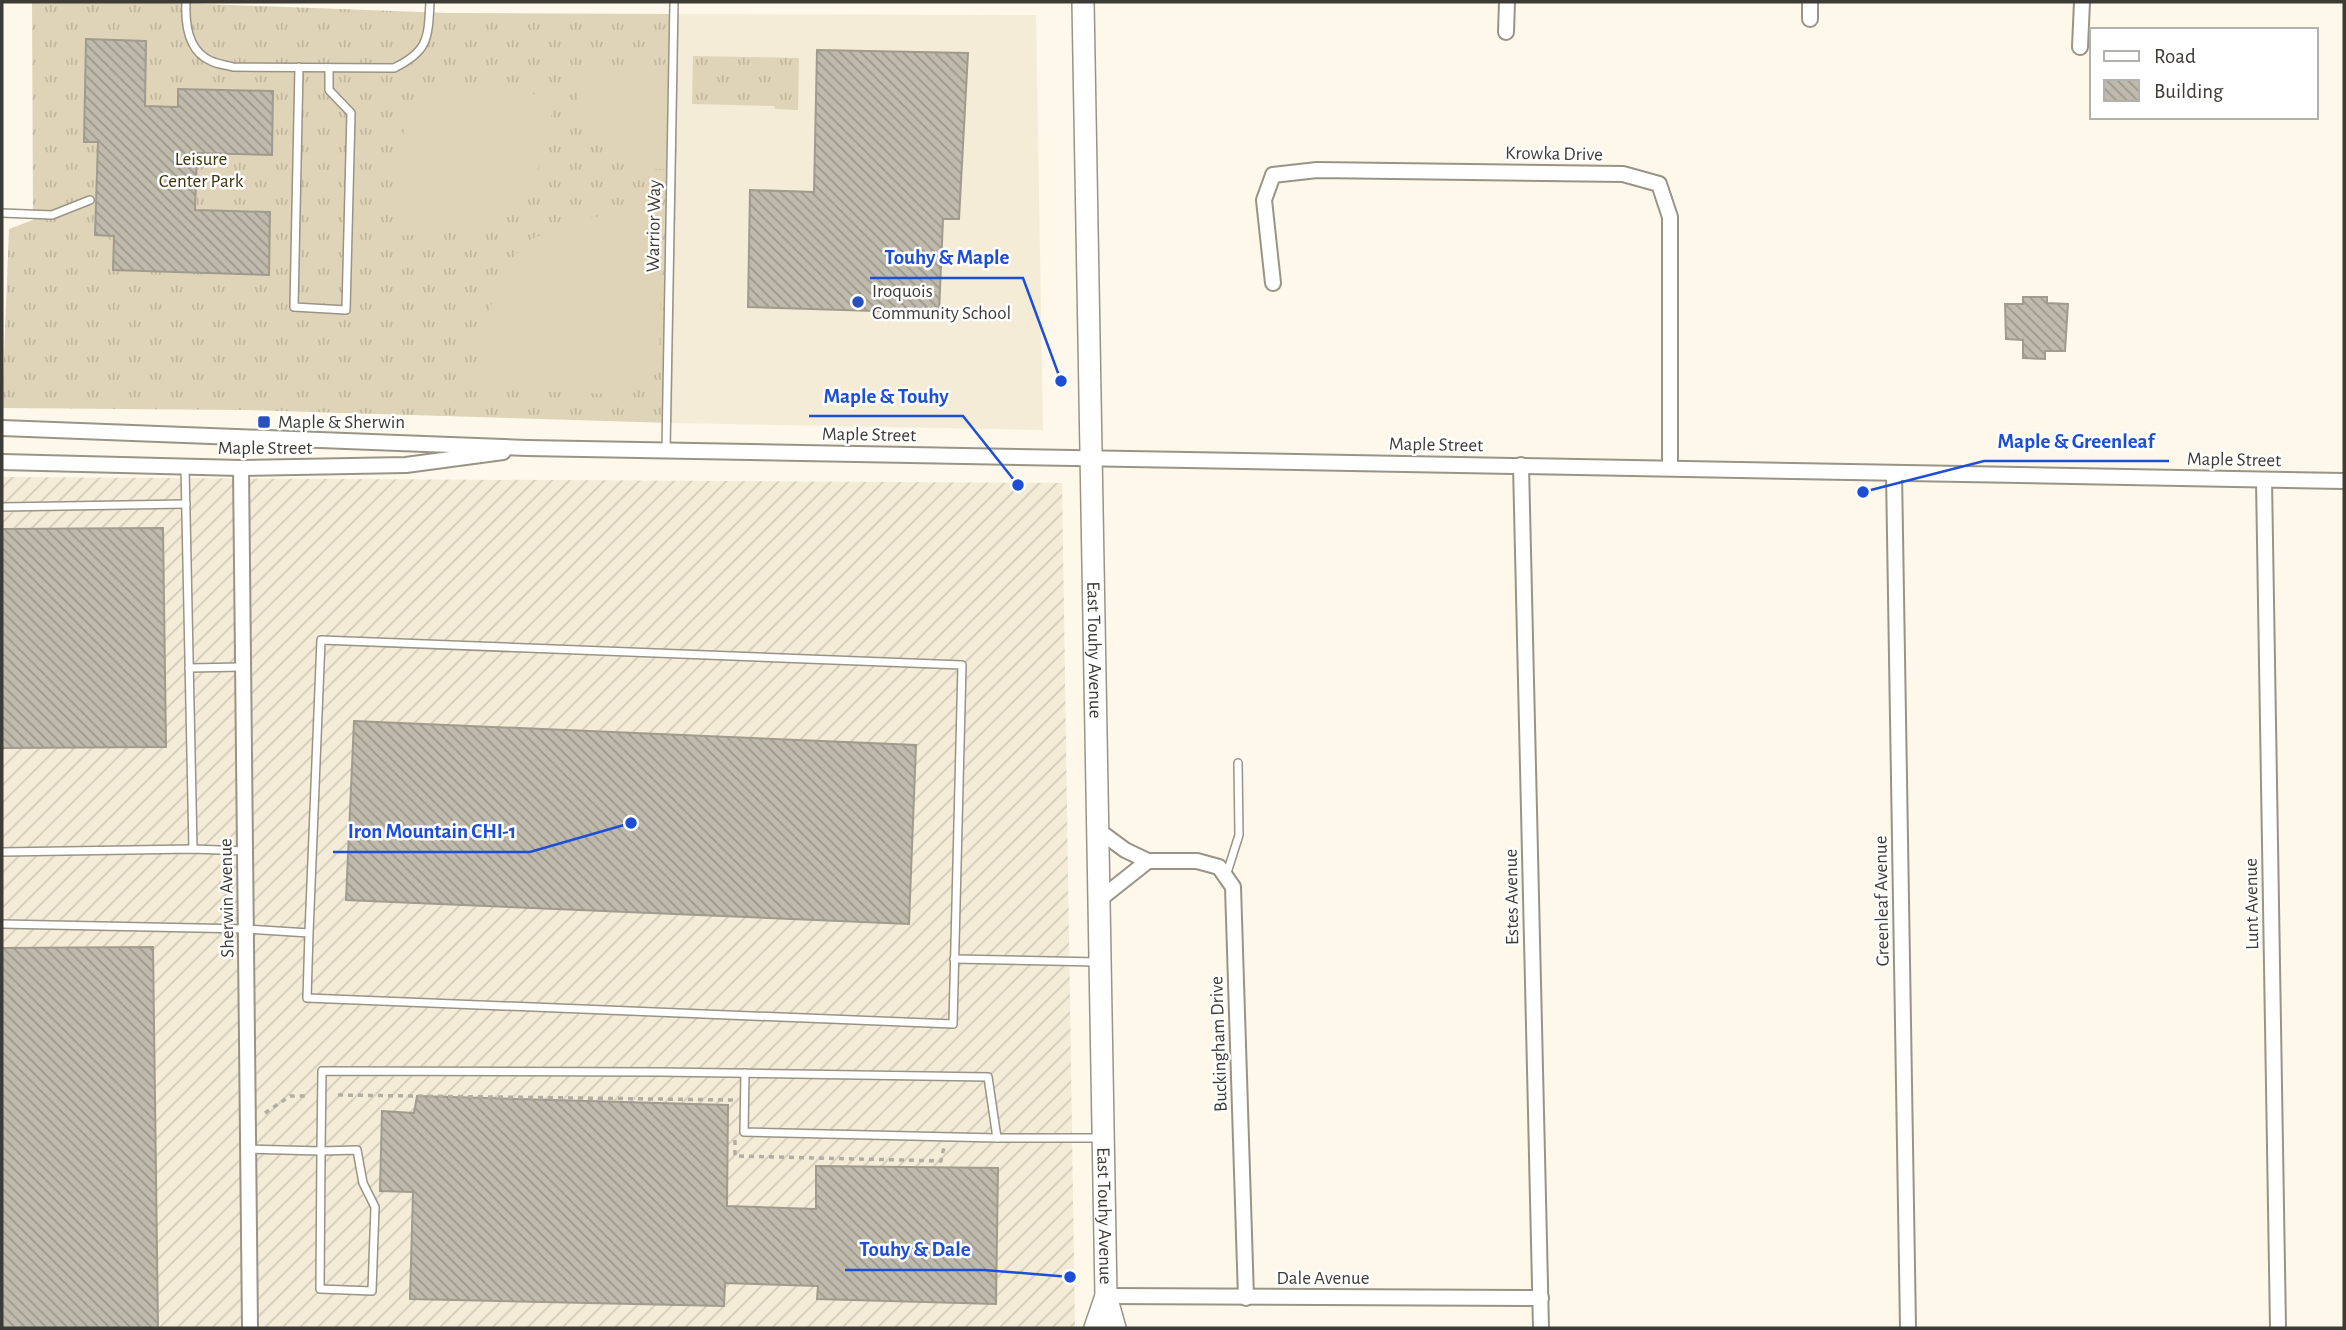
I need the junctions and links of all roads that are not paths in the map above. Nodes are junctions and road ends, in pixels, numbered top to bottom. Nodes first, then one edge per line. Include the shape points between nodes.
1 (186, 2) edge
2 (430, 2) edge
3 (674, 2) edge
4 (1083, 2) edge
5 (1507, 2) edge
6 (1810, 2) edge
7 (2082, 2) edge
8 (1810, 19) dead end
9 (1506, 32) dead end
10 (2080, 47) dead end
11 (299, 67) junction
12 (329, 68) junction
13 (90, 200) dead end
14 (2, 213) edge
15 (1273, 283) dead end
16 (2, 428) edge
17 (527, 448) junction
18 (666, 450) junction
19 (1090, 457) junction
20 (2, 462) edge
21 (1521, 466) junction
22 (185, 467) junction
23 (241, 468) junction
24 (1670, 468) junction
25 (1894, 473) junction
26 (2264, 480) junction
27 (2344, 481) edge
28 (186, 504) junction
29 (2, 507) edge
30 (243, 667) junction
31 (189, 668) junction
32 (1238, 764) dead end
33 (1098, 830) junction
34 (193, 849) junction
35 (245, 851) junction
36 (2, 852) edge
37 (1147, 861) junction
38 (1226, 877) junction
39 (1100, 899) junction
40 (2, 924) edge
41 (246, 929) junction
42 (310, 933) junction
43 (954, 959) junction
44 (1101, 963) junction
45 (745, 1073) junction
46 (997, 1138) junction
47 (1104, 1139) junction
48 (248, 1149) junction
49 (321, 1151) junction
50 (1106, 1296) junction
51 (1541, 1297) junction
52 (1246, 1298) junction
53 (250, 1328) edge
54 (1095, 1328) edge
55 (1115, 1328) edge
56 (1541, 1328) edge
57 (1908, 1328) edge
58 (2278, 1328) edge

1 - 11 lane via 185,27 194,46 209,61
2 - 12 lane via 425,45 412,59 394,68
3 - 18 lane, Warrior Way
4 - 19 main road, East Touhy Avenue
5 - 9 street
6 - 8 street
7 - 10 street
11 - 12 lane
11 - 12 lane via 294,307 346,310 351,113 329,90
13 - 14 lane via 52,215
15 - 24 street, Krowka Drive via 1264,200 1273,175 1317,170 1623,174 1659,184 1670,217
16 - 17 street, Maple Street
17 - 18 street, Maple Street
17 - 23 street, Maple Street via 406,465
18 - 19 street, Maple Street
19 - 21 street, Maple Street
19 - 33 main road, East Touhy Avenue
20 - 22 street, Maple Street
21 - 24 street, Maple Street
21 - 51 street, Estes Avenue
22 - 23 street, Maple Street
22 - 28 lane
23 - 30 street, Sherwin Avenue
24 - 25 street, Maple Street
25 - 26 street, Maple Street
25 - 57 street, Greenleaf Avenue
26 - 27 street, Maple Street
26 - 58 street, Lunt Avenue
28 - 29 lane
28 - 31 lane
30 - 31 lane
30 - 35 street, Sherwin Avenue
31 - 34 lane
32 - 38 lane via 1239,835
33 - 37 street
33 - 39 main road, East Touhy Avenue
34 - 35 lane
34 - 36 lane
35 - 41 street, Sherwin Avenue
37 - 38 street via 1197,861 1219,867
37 - 39 street
38 - 52 street, Buckingham Drive via 1233,887
39 - 44 main road, East Touhy Avenue
40 - 41 lane
41 - 42 lane
41 - 48 street, Sherwin Avenue
42 - 43 lane via 307,998 925,1023 953,1024
42 - 43 lane via 321,640 962,666
43 - 44 lane
44 - 47 main road, East Touhy Avenue
45 - 46 lane via 988,1077
45 - 46 lane via 744,1132
45 - 49 lane via 322,1071
46 - 47 lane
47 - 50 main road, East Touhy Avenue
48 - 49 lane
48 - 53 street, Sherwin Avenue
49 - 49 lane via 357,1150 363,1183 375,1207 372,1291 320,1289
50 - 52 street, Dale Avenue
50 - 54 main road, East Touhy Avenue
50 - 55 main road, East Touhy Avenue
51 - 52 street, Dale Avenue
51 - 56 street, Estes Avenue

